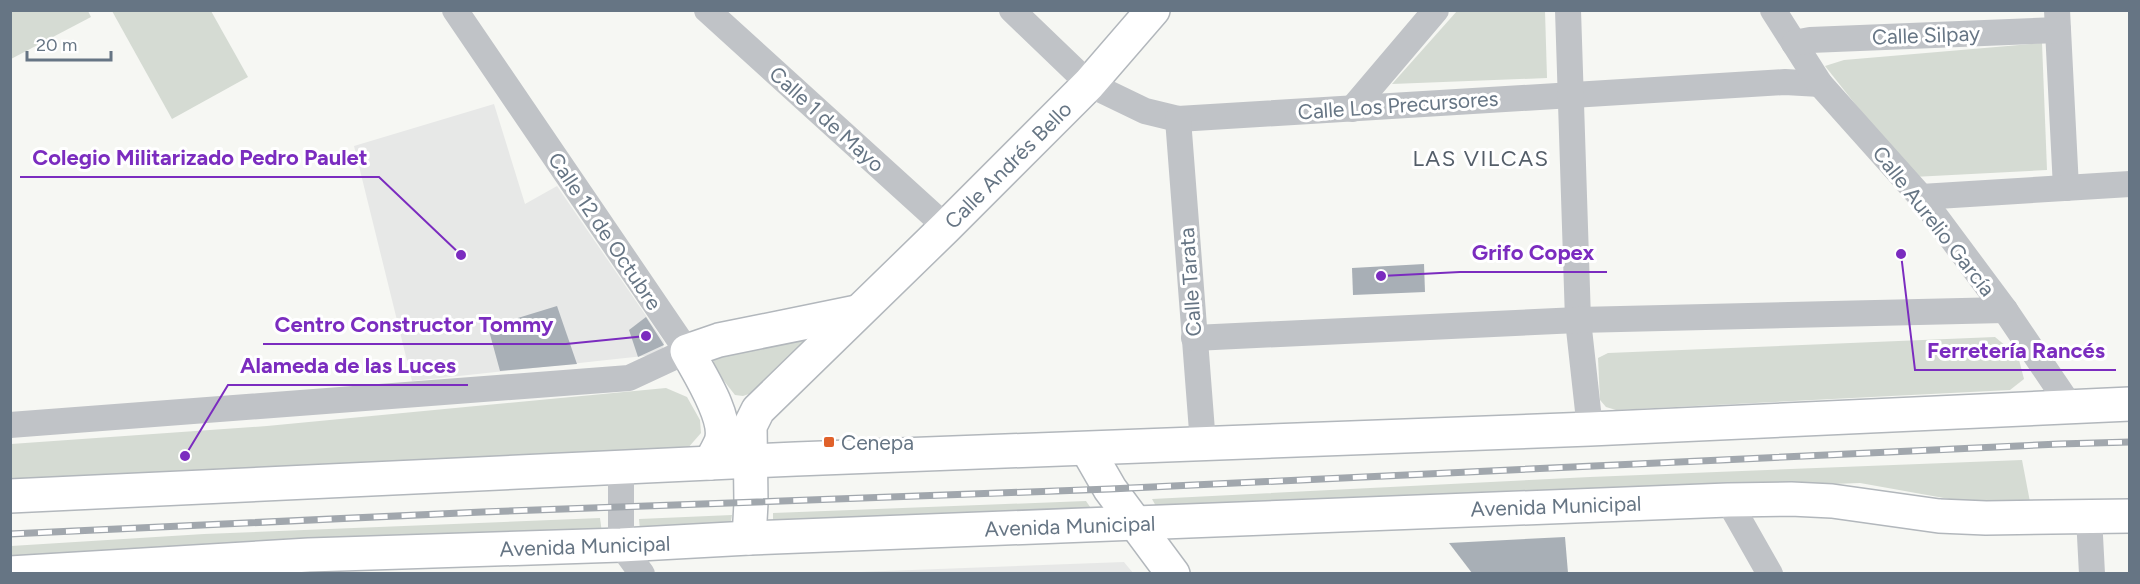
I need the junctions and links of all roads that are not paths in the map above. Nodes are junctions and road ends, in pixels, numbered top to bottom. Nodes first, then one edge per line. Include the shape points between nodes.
1 (455, 10) edge
2 (707, 10) edge
3 (1012, 10) edge
4 (1153, 10) edge
5 (1436, 10) edge
6 (1568, 10) edge
7 (1773, 10) edge
8 (2058, 20) edge
9 (1794, 44) junction
10 (1089, 84) junction
11 (1820, 84) junction
12 (1570, 94) junction
13 (1352, 109) junction
14 (1178, 119) junction
15 (2130, 184) edge
16 (2066, 188) junction
17 (1921, 197) junction
18 (946, 226) junction
19 (2005, 310) junction
20 (857, 312) junction
21 (1578, 320) junction
22 (1194, 338) junction
23 (687, 351) junction
24 (2130, 404) edge
25 (2070, 406) junction
26 (10, 425) edge
27 (1590, 429) junction
28 (1203, 444) junction
29 (1087, 449) junction
30 (751, 461) junction
31 (710, 463) junction
32 (621, 468) junction
33 (10, 496) edge
34 (1728, 500) junction
35 (2130, 516) edge
36 (2089, 517) junction
37 (1136, 524) junction
38 (749, 538) junction
39 (621, 545) junction
40 (314, 564) edge
41 (28, 572) edge
42 (642, 573) edge
43 (1173, 573) edge
44 (1770, 573) edge
45 (2092, 573) edge

1 - 23 street, Calle 12 de Octubre
2 - 18 street, Calle 1 de Mayo
3 - 10 street, Calle Los Precursores
4 - 10 main road, Calle Andrés Bello
5 - 13 street
6 - 12 street
7 - 9 street, Calle Aurelio García
8 - 9 street, Calle Silpay
8 - 16 street
9 - 11 street, Calle Aurelio García
10 - 14 street, Calle Los Precursores via 1145,111
10 - 18 main road, Calle Andrés Bello
11 - 12 street, Calle Los Precursores via 1785,82
11 - 17 street, Calle Aurelio García
12 - 13 street, Calle Los Precursores
12 - 21 street
13 - 14 street, Calle Los Precursores
14 - 22 street, Calle Tarata
15 - 16 street
16 - 17 street
17 - 19 street, Calle Aurelio García
18 - 20 main road, Calle Andrés Bello
19 - 21 street
19 - 25 street, Calle Aurelio García
20 - 23 main road via 719,340
20 - 30 main road, Calle Andrés Bello via 758,410 750,426
21 - 22 street
21 - 27 street
22 - 28 street, Calle Tarata
23 - 26 street via 629,378
23 - 31 main road, Calle 12 de Octubre via 721,422 722,440
24 - 25 main road
25 - 27 main road
27 - 28 main road
28 - 29 main road
29 - 30 main road
29 - 37 main road
30 - 31 main road
30 - 38 main road, Calle Andrés Bello
31 - 32 main road
32 - 33 main road
32 - 39 street
34 - 36 main road, Avenida Municipal via 1832,501 1939,516
34 - 37 main road, Avenida Municipal
34 - 44 street
35 - 36 main road, Avenida Municipal
36 - 45 street
37 - 38 main road, Avenida Municipal
37 - 43 main road
38 - 39 main road, Avenida Municipal
39 - 40 main road, Avenida Municipal
39 - 42 street
40 - 41 main road, Avenida Municipal

